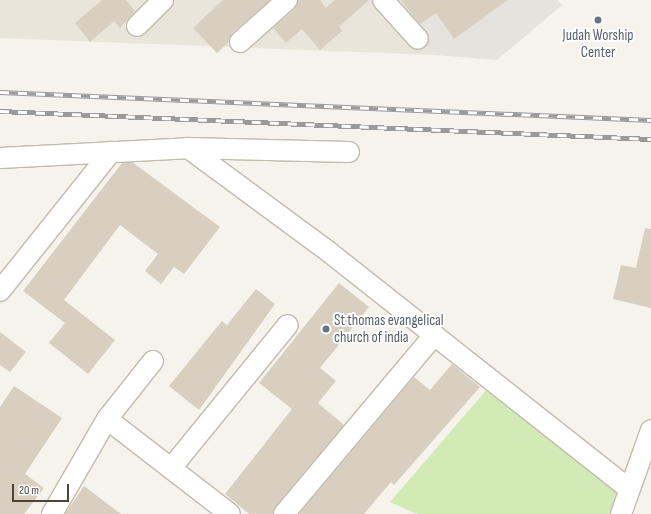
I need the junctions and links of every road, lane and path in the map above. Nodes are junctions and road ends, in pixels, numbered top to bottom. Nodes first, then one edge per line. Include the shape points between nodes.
1 (163, 0) edge
2 (287, 0) edge
3 (383, 0) edge
4 (137, 26) dead end
5 (418, 39) dead end
6 (240, 42) dead end
7 (188, 148) junction
8 (111, 152) junction
9 (349, 152) dead end
10 (0, 158) edge
11 (0, 291) edge
12 (288, 325) dead end
13 (434, 335) junction
14 (153, 361) dead end
15 (107, 419) junction
16 (651, 430) edge
17 (172, 467) junction
18 (628, 489) junction
19 (52, 514) edge
20 (230, 514) edge
21 (284, 514) edge
22 (621, 514) edge

1 - 4 street
2 - 6 street
3 - 5 street
7 - 8 street
7 - 9 street
7 - 13 street
8 - 10 street
8 - 11 street
12 - 17 street
13 - 18 street
13 - 21 street
14 - 15 street
15 - 17 street
15 - 19 street
16 - 18 street
17 - 20 street
18 - 22 street

